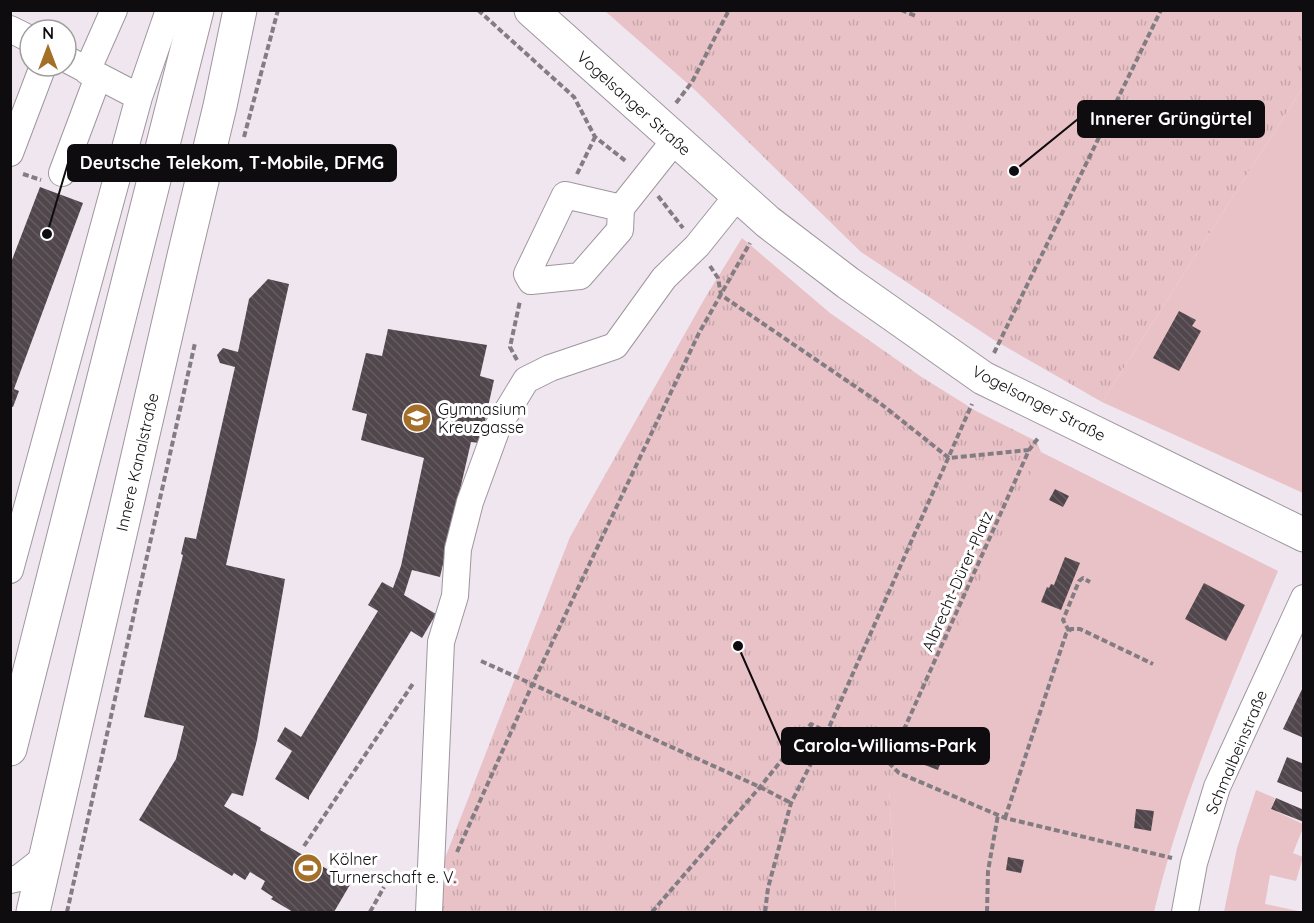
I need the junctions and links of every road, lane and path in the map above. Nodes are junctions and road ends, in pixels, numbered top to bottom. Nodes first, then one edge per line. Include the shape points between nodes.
1 (114, 10) edge
2 (169, 10) edge
3 (197, 10) edge
4 (240, 10) edge
5 (278, 10) edge
6 (478, 10) edge
7 (531, 10) edge
8 (729, 10) edge
9 (901, 10) edge
10 (1161, 10) edge
11 (916, 16) dead end
12 (84, 69) edge
13 (40, 78) edge
14 (139, 97) junction
15 (666, 98) dead end
16 (595, 137) junction
17 (675, 140) junction
18 (241, 148) dead end
19 (628, 162) dead end
20 (16, 163) edge
21 (52, 177) joint
22 (565, 195) junction
23 (738, 195) junction
24 (621, 208) junction
25 (768, 222) junction
26 (531, 281) junction
27 (721, 295) junction
28 (198, 333) dead end
29 (987, 362) junction
30 (526, 380) junction
31 (1054, 412) junction
32 (1029, 450) junction
33 (949, 458) junction
34 (15, 518) edge
35 (1304, 535) edge
36 (10, 570) edge
37 (1090, 582) dead end
38 (1304, 598) edge
39 (1070, 631) junction
40 (481, 661) dead end
41 (1153, 664) dead end
42 (415, 681) dead end
43 (533, 683) junction
44 (827, 732) junction
45 (10, 749) edge
46 (889, 763) junction
47 (760, 787) junction
48 (791, 803) junction
49 (998, 815) junction
50 (1005, 818) junction
51 (304, 846) dead end
52 (46, 857) junction
53 (454, 858) dead end
54 (1194, 863) junction
55 (10, 880) edge
56 (384, 887) dead end
57 (33, 912) edge
58 (67, 912) edge
59 (370, 912) edge
60 (429, 912) edge
61 (652, 912) edge
62 (765, 912) edge
63 (987, 912) edge
64 (1185, 912) edge

1 - 12 street
2 - 14 street
3 - 45 main road
4 - 52 main road, Innere Kanalstraße
5 - 18 path
6 - 16 path via 574,97
7 - 17 main road, Vogelsanger Straße
8 - 15 path via 692,82 674,105
9 - 11 path
10 - 29 path
12 - 14 street
12 - 21 street
13 - 20 street
14 - 34 street
16 - 19 path
16 - 22 path
17 - 23 main road, Vogelsanger Straße
17 - 24 street
20 - 21 path
22 - 24 street
22 - 26 street via 527,274
23 - 25 main road, Vogelsanger Straße
23 - 30 street via 697,246 664,278 615,346
24 - 26 street via 620,230 580,276
25 - 27 path via 748,246
25 - 29 main road, Vogelsanger Straße via 848,283
26 - 30 path via 521,297 510,347
27 - 33 path via 881,404
27 - 43 path via 699,333
28 - 58 path
29 - 31 main road, Vogelsanger Straße
29 - 33 path
30 - 60 street via 497,428 470,502 458,549 455,596 441,642
31 - 32 path, Albrecht-Dürer-Platz
31 - 35 main road, Vogelsanger Straße
32 - 33 path
32 - 46 path, Albrecht-Dürer-Platz
33 - 44 path
34 - 36 street
37 - 39 path via 1083,578 1079,581 1070,602 1063,620
38 - 54 street, Schmalbeinstraße via 1217,787
39 - 41 path via 1080,629
39 - 50 path
40 - 43 path
42 - 51 path
43 - 47 path
43 - 53 path
44 - 46 path
44 - 47 path via 811,724
44 - 48 path
46 - 49 path via 899,773
47 - 48 path
47 - 61 path
48 - 62 path
49 - 50 path
49 - 63 path via 988,871
50 - 54 path
52 - 55 street via 19,878
52 - 57 main road, Innere Kanalstraße
54 - 64 street, Schmalbeinstraße
56 - 59 path

